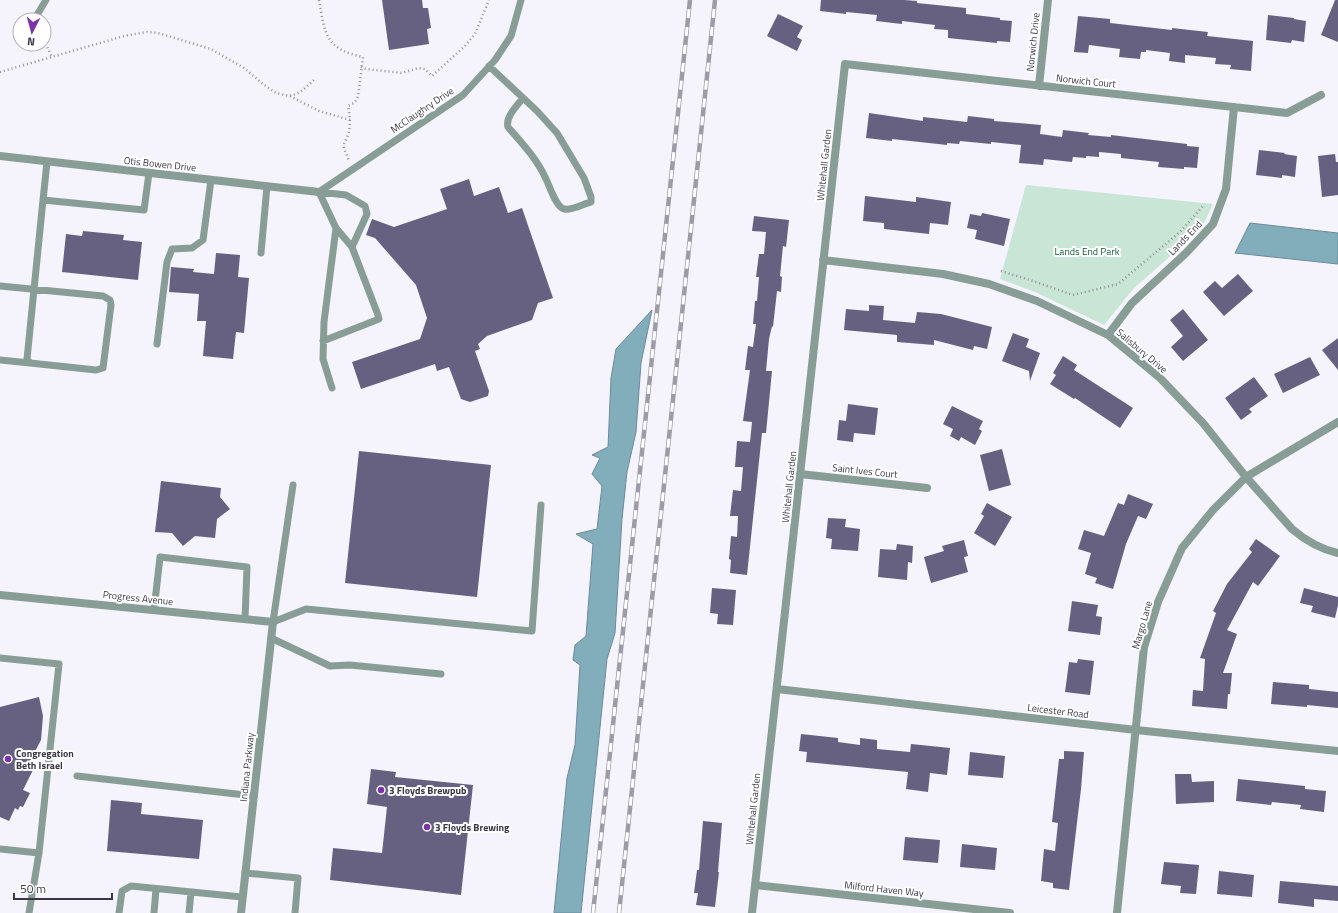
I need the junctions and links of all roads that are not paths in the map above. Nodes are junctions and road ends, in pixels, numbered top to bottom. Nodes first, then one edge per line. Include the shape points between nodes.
1 (46, 0) edge
2 (521, 0) edge
3 (1048, 0) edge
4 (39, 12) edge
5 (845, 64) joint
6 (489, 66) junction
7 (1039, 86) junction
8 (1321, 95) dead end
9 (523, 98) junction
10 (1234, 107) junction
11 (0, 156) edge
12 (47, 162) junction
13 (148, 173) junction
14 (211, 180) junction
15 (267, 186) junction
16 (319, 192) junction
17 (43, 200) junction
18 (336, 228) junction
19 (352, 247) junction
20 (261, 254) dead end
21 (823, 260) junction
22 (0, 286) edge
23 (34, 290) junction
24 (1108, 335) junction
25 (324, 342) junction
26 (157, 344) dead end
27 (0, 360) edge
28 (30, 363) junction
29 (332, 388) dead end
30 (1338, 422) edge
31 (800, 474) junction
32 (1246, 477) junction
33 (293, 485) dead end
34 (927, 488) dead end
35 (541, 506) dead end
36 (1338, 553) edge
37 (0, 595) edge
38 (154, 610) junction
39 (245, 619) junction
40 (273, 622) junction
41 (272, 638) junction
42 (0, 658) edge
43 (442, 674) dead end
44 (777, 689) junction
45 (1136, 730) junction
46 (1338, 751) edge
47 (77, 776) dead end
48 (254, 796) junction
49 (0, 849) edge
50 (39, 853) junction
51 (245, 872) junction
52 (755, 885) junction
53 (156, 889) junction
54 (191, 892) junction
55 (242, 897) junction
56 (29, 913) edge
57 (119, 913) edge
58 (154, 913) edge
59 (189, 913) edge
60 (241, 913) edge
61 (295, 913) edge
62 (752, 913) edge
63 (1010, 913) edge
64 (1117, 913) edge

1 - 4 lane
2 - 6 lane, McClaughry Drive via 511,36
3 - 7 street, Norwich Drive
5 - 7 street, Norwich Court
5 - 21 street, Whitehall Garden
6 - 9 lane
6 - 16 lane, McClaughry Drive via 463,95
7 - 10 street, Norwich Court
8 - 10 street, Norwich Court via 1287,113
9 - 9 lane via 557,132 584,178 591,202 564,210 558,206 544,173 532,154 508,127 509,117
10 - 24 street, Lands End via 1226,189 1213,224 1132,303
11 - 12 street, Otis Bowen Drive
12 - 13 street, Otis Bowen Drive
12 - 17 lane
13 - 14 street, Otis Bowen Drive
13 - 17 lane via 144,210
14 - 15 street, Otis Bowen Drive
14 - 26 lane via 204,240 192,248 172,249 167,262
15 - 16 street, Otis Bowen Drive
15 - 20 lane
16 - 18 lane
16 - 19 lane via 346,195 365,206 367,214
17 - 23 lane
18 - 19 lane
18 - 25 lane via 324,322
19 - 25 lane via 379,319
21 - 24 street, Salisbury Drive via 943,274 989,284 1037,301
21 - 31 street, Whitehall Garden
22 - 23 lane
23 - 28 lane via 27,359
23 - 28 lane via 102,296 110,300 110,305 103,368 96,370
24 - 32 street, Salisbury Drive via 1160,378 1202,423
25 - 29 lane via 323,359
27 - 28 lane
30 - 32 street, Margo Lane
31 - 34 street, Saint Ives Court
31 - 44 street, Whitehall Garden
32 - 36 street, Salisbury Drive via 1300,536 1318,548
32 - 45 street, Margo Lane via 1213,510 1182,548 1158,602 1144,647
33 - 40 lane
35 - 40 lane via 532,631 306,610
37 - 38 street, Progress Avenue
38 - 39 street, Progress Avenue
38 - 39 lane via 160,557 247,568
39 - 40 street, Progress Avenue
40 - 41 street, Indiana Parkway
41 - 43 lane via 330,666 350,665
41 - 48 street, Indiana Parkway
42 - 50 lane via 59,664
44 - 45 street, Leicester Road
44 - 52 street, Whitehall Garden
45 - 46 street, Leicester Road
45 - 64 street, Margo Lane
47 - 48 lane
48 - 51 street, Indiana Parkway
49 - 50 lane
50 - 56 lane
51 - 55 street, Indiana Parkway
51 - 61 lane via 298,878
52 - 62 street, Whitehall Garden
52 - 63 street, Milford Haven Way
53 - 54 lane
53 - 57 lane via 131,886 122,891
53 - 58 lane
54 - 55 lane
54 - 59 lane
55 - 60 street, Indiana Parkway

